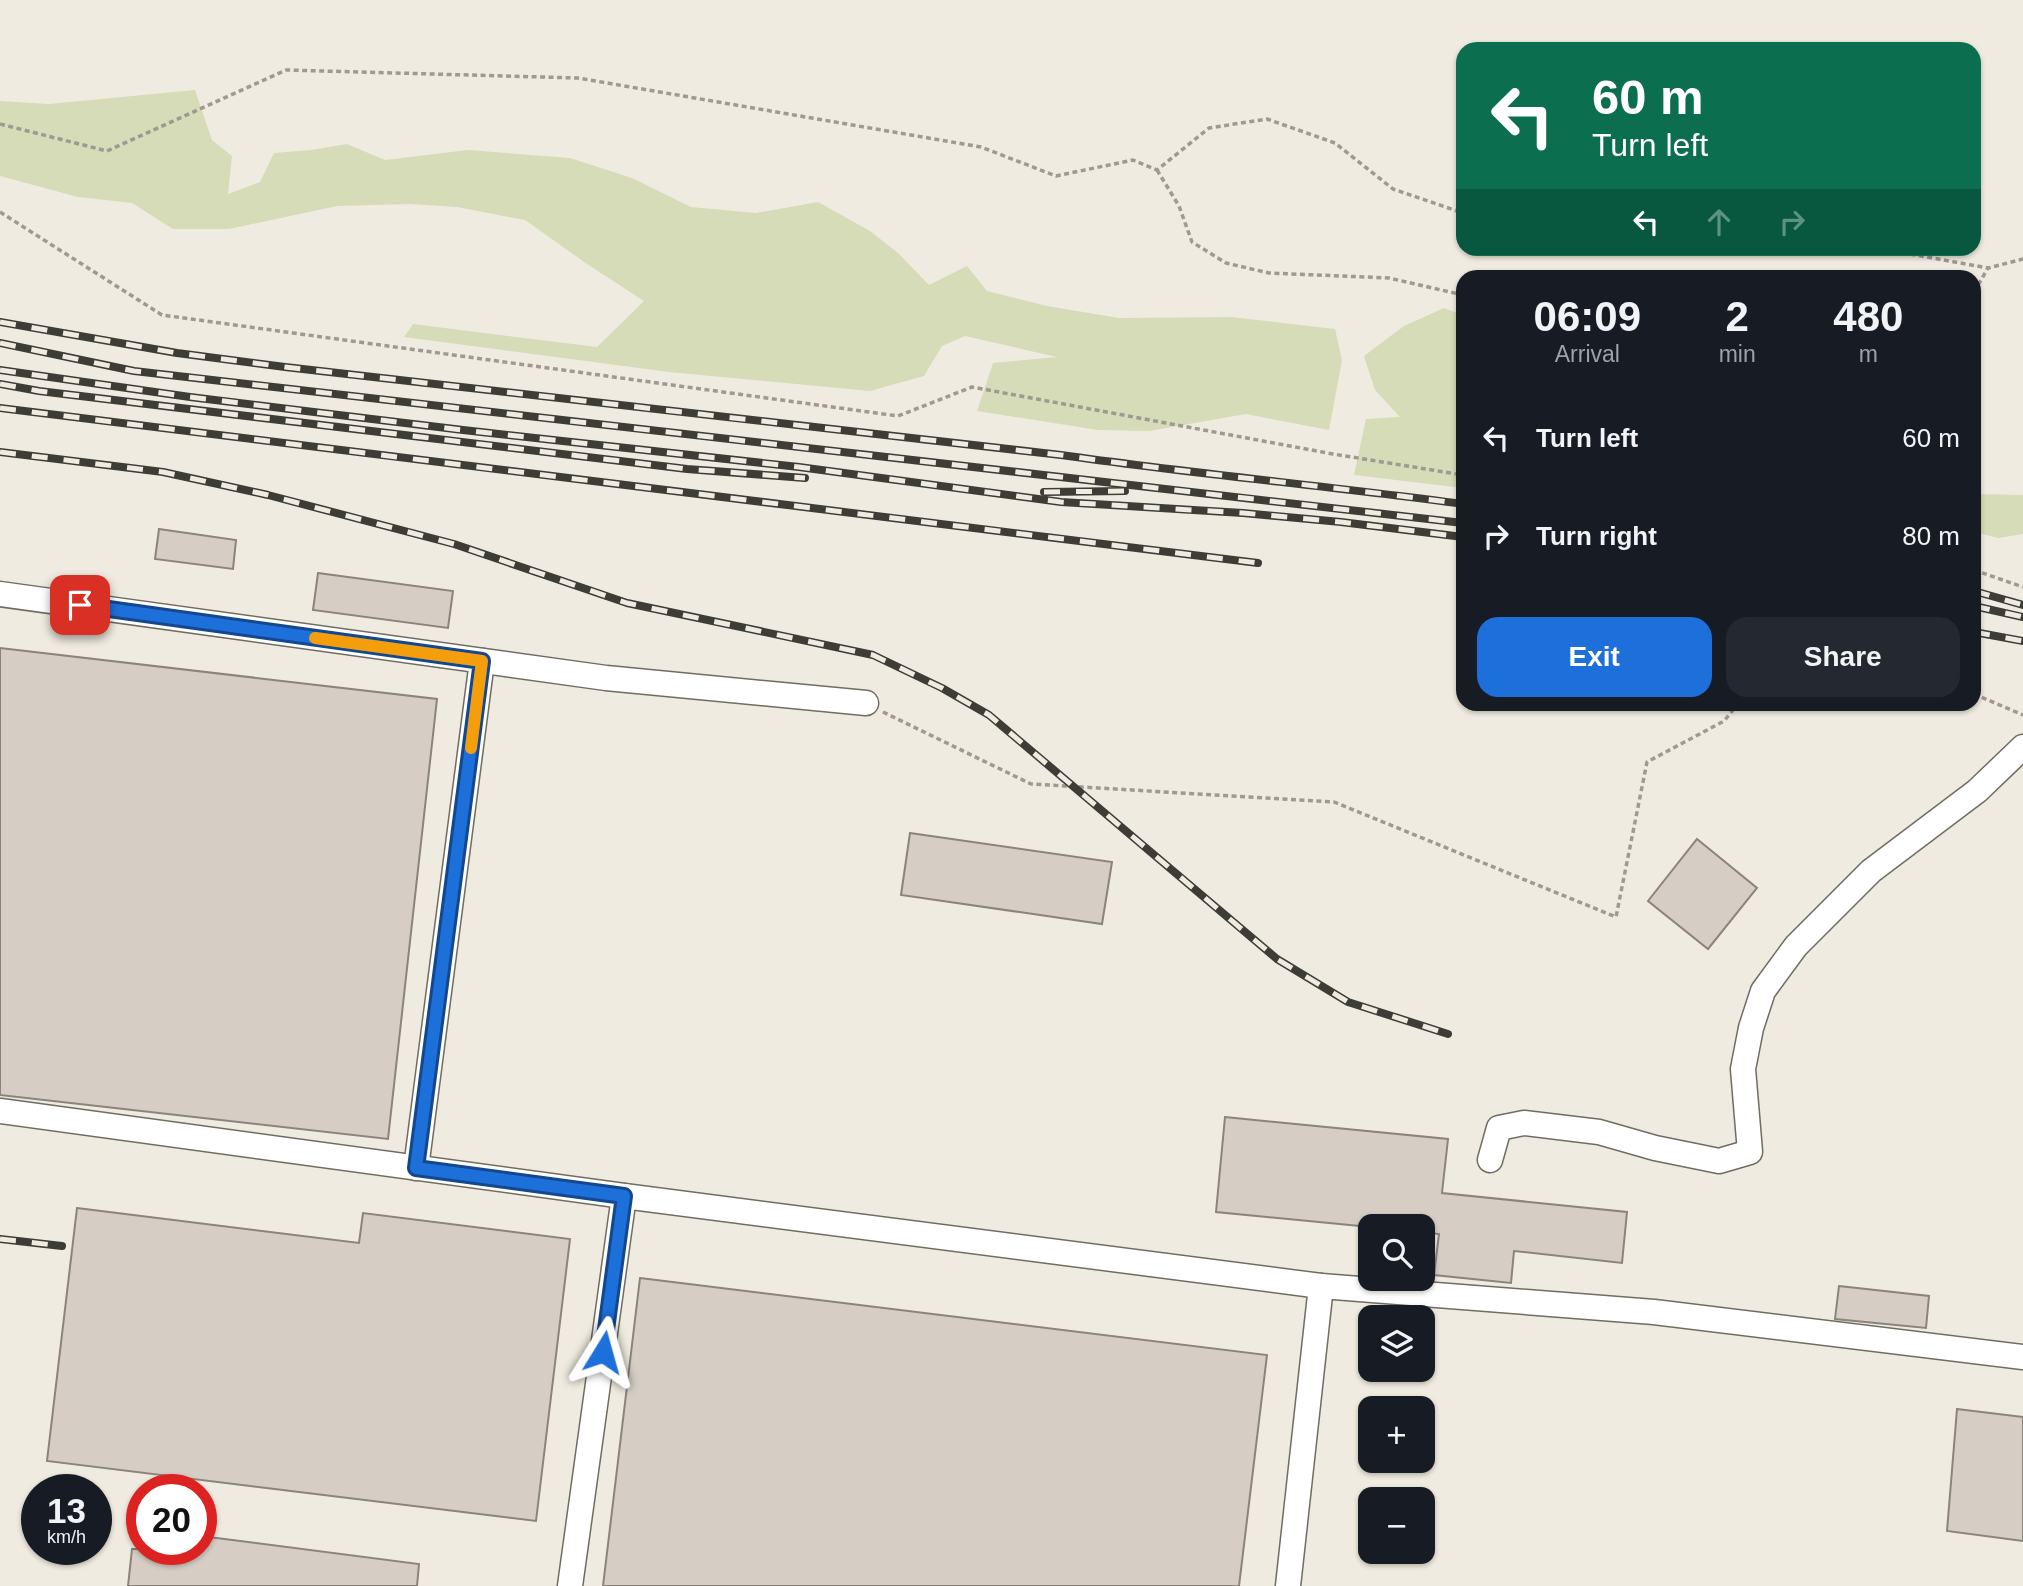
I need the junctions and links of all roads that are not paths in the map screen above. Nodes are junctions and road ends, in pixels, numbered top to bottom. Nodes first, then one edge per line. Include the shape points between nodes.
1 (0, 594) edge
2 (482, 661) junction
3 (866, 703) road end
4 (2023, 747) edge
5 (0, 1111) edge
6 (1490, 1160) dead end
7 (416, 1168) junction
8 (624, 1196) junction
9 (1321, 1286) junction
10 (2023, 1357) edge
11 (570, 1586) edge
12 (1288, 1586) edge

1 - 2 lane
2 - 3 lane
2 - 7 lane
4 - 6 lane via 1976,791 1871,870 1796,946 1763,991 1743,1069 1750,1152 1719,1161 1600,1132 1524,1123 1499,1128
5 - 7 lane
7 - 8 lane
8 - 9 lane
8 - 11 lane
9 - 10 lane via 1654,1312
9 - 12 lane

